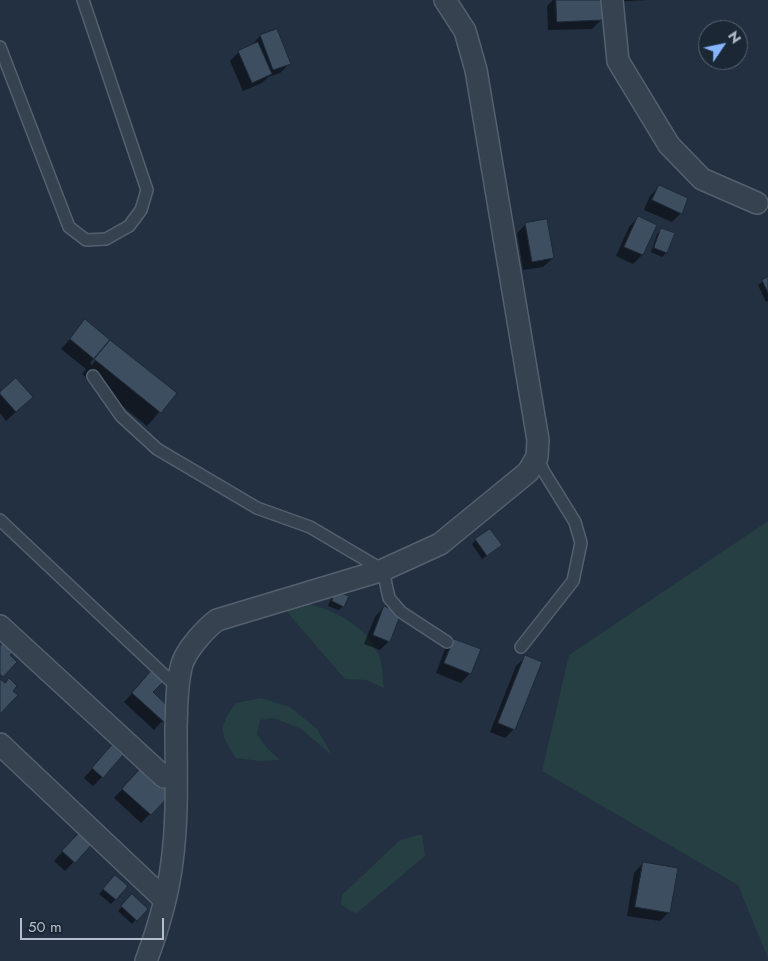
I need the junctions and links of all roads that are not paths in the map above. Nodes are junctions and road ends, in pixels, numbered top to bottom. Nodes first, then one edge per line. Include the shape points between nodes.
1 (83, 0) edge
2 (445, 0) edge
3 (612, 0) edge
4 (0, 47) edge
5 (757, 203) dead end
6 (93, 376) dead end
7 (537, 457) junction
8 (0, 520) edge
9 (383, 570) junction
10 (0, 626) edge
11 (447, 642) dead end
12 (521, 647) dead end
13 (177, 687) junction
14 (0, 744) edge
15 (176, 775) junction
16 (165, 900) junction
17 (146, 961) edge

1 - 4 lane via 147,190 141,210 129,226 106,239 86,240 69,227
2 - 7 street via 465,31 476,70 538,440
3 - 5 street via 618,61 669,145 702,179
6 - 9 lane via 121,416 157,449 257,508 310,527
7 - 9 street via 528,472 440,544
7 - 12 lane via 575,522 580,543 573,581
8 - 13 lane
9 - 11 lane via 389,598 401,612
9 - 13 street via 217,620 199,638 183,662
10 - 15 street via 164,777
13 - 15 street
14 - 16 street
15 - 16 street via 175,828
16 - 17 street

